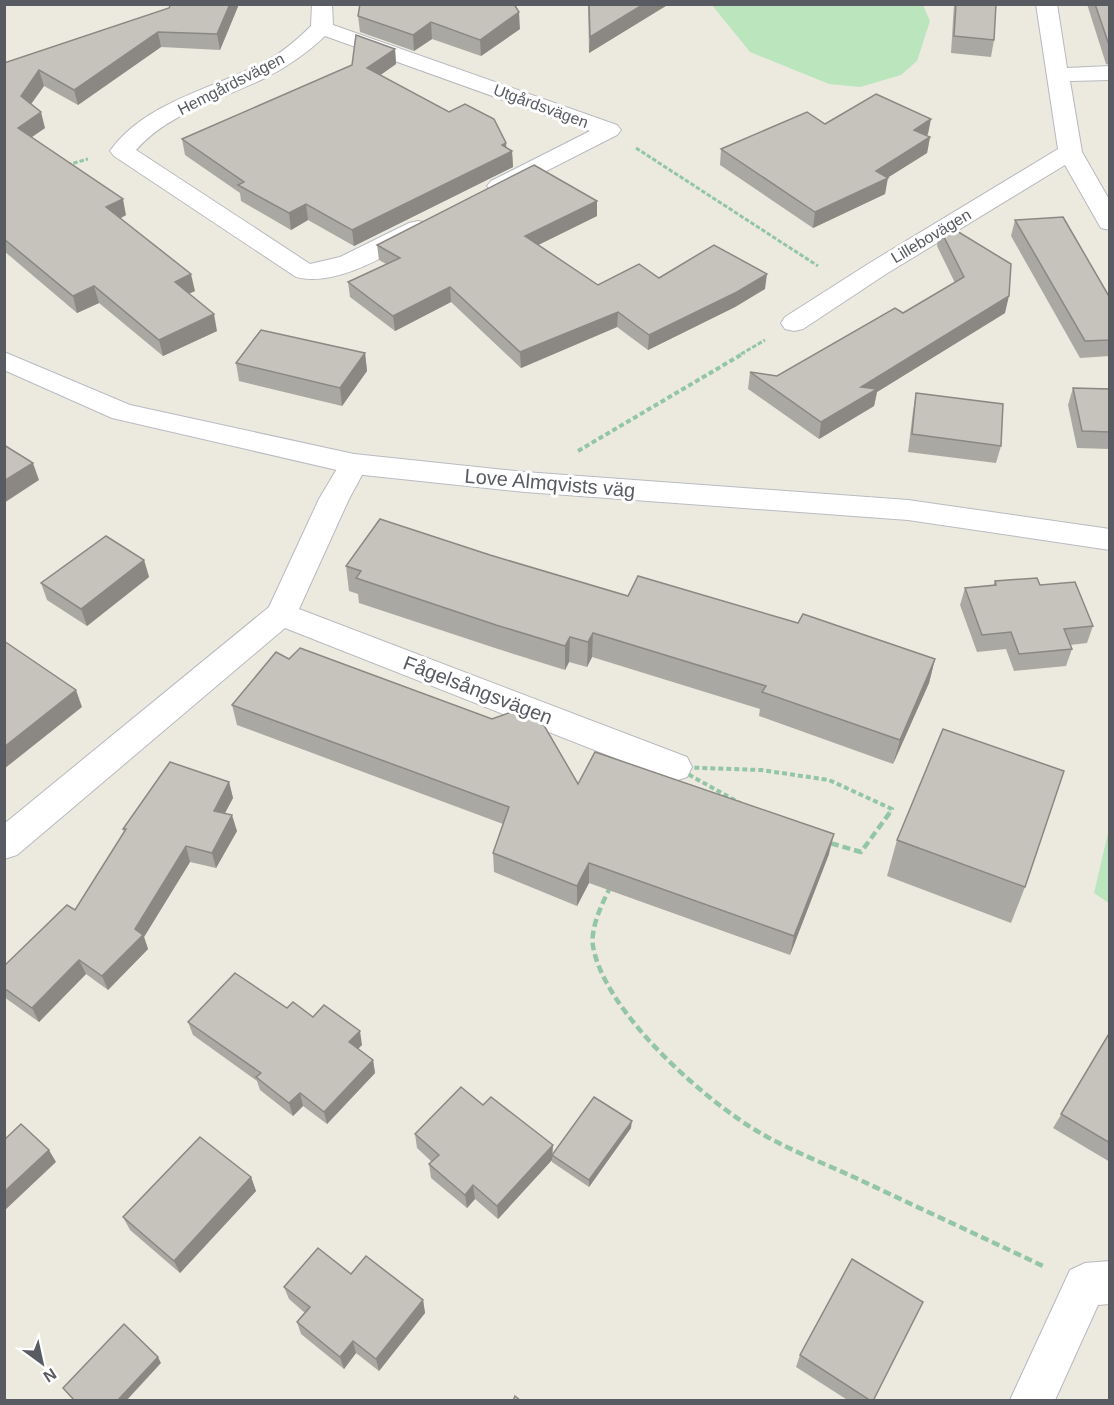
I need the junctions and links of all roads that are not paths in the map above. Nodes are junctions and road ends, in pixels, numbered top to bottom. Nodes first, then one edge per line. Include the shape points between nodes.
1 (1046, 4) edge
2 (322, 16) edge
3 (1110, 73) edge
4 (1059, 75) junction
5 (1070, 152) junction
6 (481, 195) edge
7 (439, 217) edge
8 (1110, 223) edge
9 (794, 323) road end
10 (4, 360) edge
11 (354, 464) junction
12 (1110, 540) edge
13 (281, 614) junction
14 (673, 772) road end
15 (4, 845) edge
16 (1097, 1284) edge
17 (1032, 1401) edge

1 - 4 street
2 - 6 street, Utgårdsvägen via 609,130
2 - 7 street, Hemgårdsvägen via 300,48 275,65 152,123 130,138 122,151 305,272 325,272 343,266
3 - 4 street
4 - 5 street
5 - 8 street
5 - 9 street, Lillebovägen
10 - 11 street, Love Almqvists väg via 122,412
11 - 12 street, Love Almqvists väg via 525,482 908,510
11 - 13 street
13 - 14 street, Fågelsångsvägen
13 - 15 street
16 - 17 street

